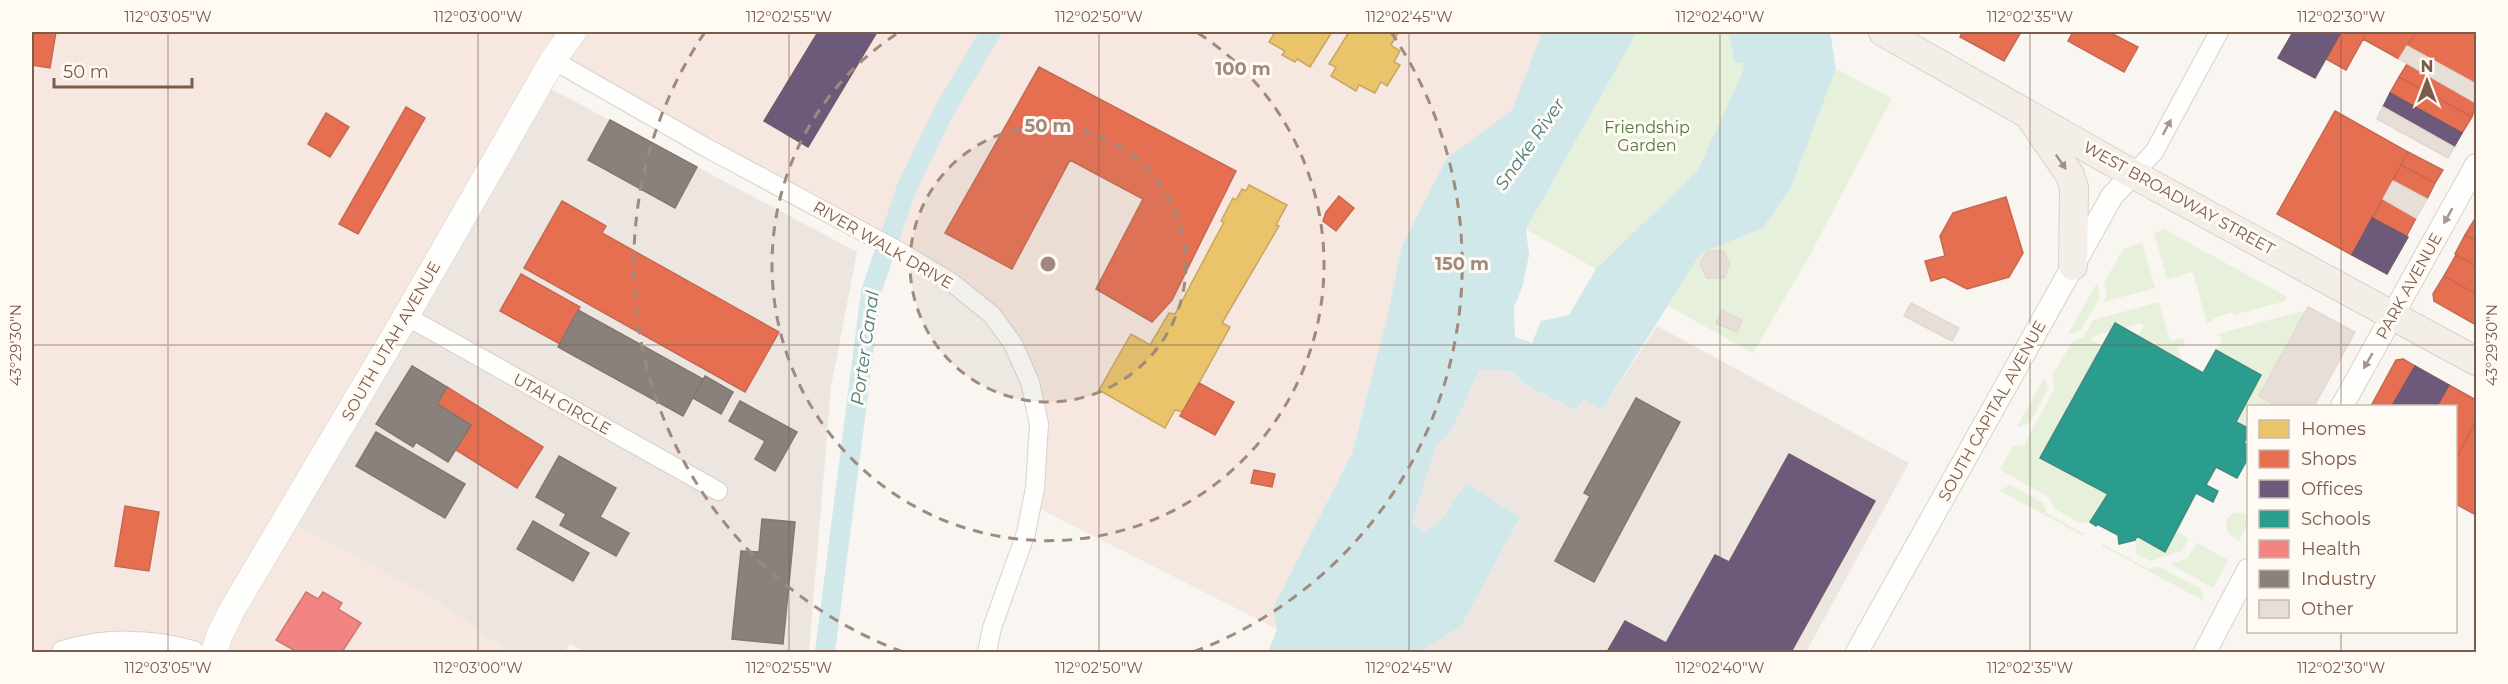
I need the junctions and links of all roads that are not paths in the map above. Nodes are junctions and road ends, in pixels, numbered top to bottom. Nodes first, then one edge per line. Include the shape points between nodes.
1 (573, 32) edge
2 (1883, 32) edge
3 (2219, 32) edge
4 (554, 60) junction
5 (2027, 114) junction
6 (2476, 165) edge
7 (2133, 174) junction
8 (2073, 266) junction
9 (2394, 315) junction
10 (406, 316) junction
11 (2476, 361) edge
12 (2343, 405) edge
13 (717, 491) dead end
14 (2247, 573) edge
15 (63, 652) edge
16 (193, 652) edge
17 (214, 652) edge
18 (987, 652) edge
19 (1857, 652) edge
20 (2205, 652) edge

1 - 4 main road, SOUTH UTAH AVENUE
2 - 5 main road, WEST BROADWAY STREET
7 -> 3 street via 2154,152
4 - 10 main road, SOUTH UTAH AVENUE
4 - 18 street, RIVER WALK DRIVE via 906,255 951,282 992,315 1013,344 1030,382 1039,424 1035,488 1026,533
5 - 7 main road, WEST BROADWAY STREET
5 -> 8 main road via 2073,184
6 -> 9 street, PARK AVENUE
7 - 8 street, SOUTH CAPITAL AVENUE via 2112,196
7 - 9 main road, WEST BROADWAY STREET
8 - 19 street, SOUTH CAPITAL AVENUE
9 - 11 main road, WEST BROADWAY STREET
9 -> 12 street, PARK AVENUE
10 - 13 street, UTAH CIRCLE
10 - 17 main road, SOUTH UTAH AVENUE via 232,610
14 - 20 street
15 - 16 street via 86,645 124,643

